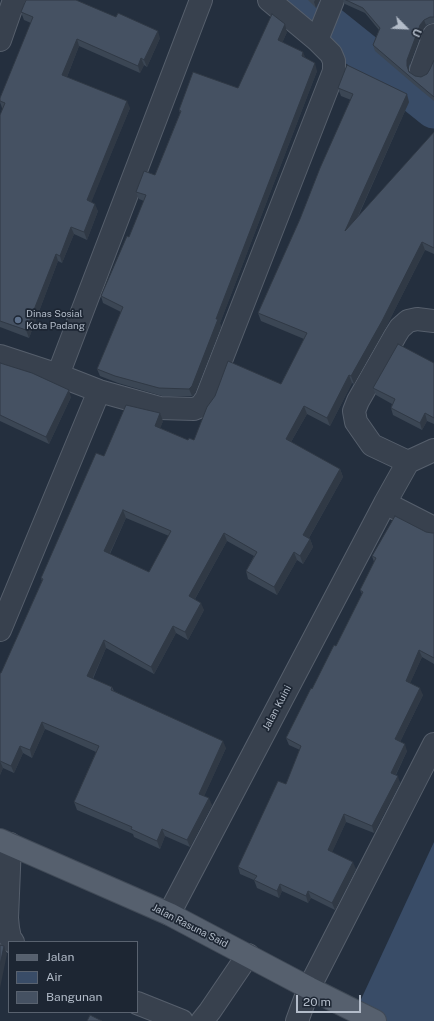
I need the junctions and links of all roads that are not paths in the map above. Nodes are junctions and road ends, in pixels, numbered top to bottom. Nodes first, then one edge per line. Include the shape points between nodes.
1 (14, 0) edge
2 (201, 0) edge
3 (269, 0) edge
4 (331, 5) edge
5 (434, 35) edge
6 (0, 40) edge
7 (321, 41) junction
8 (421, 70) dead end
9 (434, 321) edge
10 (0, 356) edge
11 (58, 374) junction
12 (99, 391) junction
13 (434, 450) edge
14 (408, 462) junction
15 (385, 503) junction
16 (434, 528) edge
17 (0, 630) edge
18 (434, 744) edge
19 (7, 846) edge
20 (169, 914) junction
21 (12, 941) edge
22 (243, 962) junction
23 (316, 991) junction
24 (138, 1003) edge
25 (182, 1021) edge
26 (202, 1021) edge
27 (297, 1021) edge
28 (375, 1021) edge

1 - 6 street
2 - 11 street
3 - 7 street
4 - 7 street
5 - 8 street
7 - 12 street via 334,60 334,71 206,399 201,406 194,409 160,408
9 - 14 street via 417,319 408,321 400,328 354,411 356,422 372,444
10 - 11 street
11 - 12 street
12 - 17 street
13 - 14 street
14 - 15 street, Jalan Kuini
15 - 16 street
15 - 20 street, Jalan Kuini
18 - 23 street
19 - 20 main road, Jalan Rasuna Said
19 - 21 street via 7,918
20 - 22 main road, Jalan Rasuna Said
22 - 23 main road, Jalan Rasuna Said
22 - 26 street
23 - 27 street
23 - 28 main road, Jalan Rasuna Said
24 - 25 street

